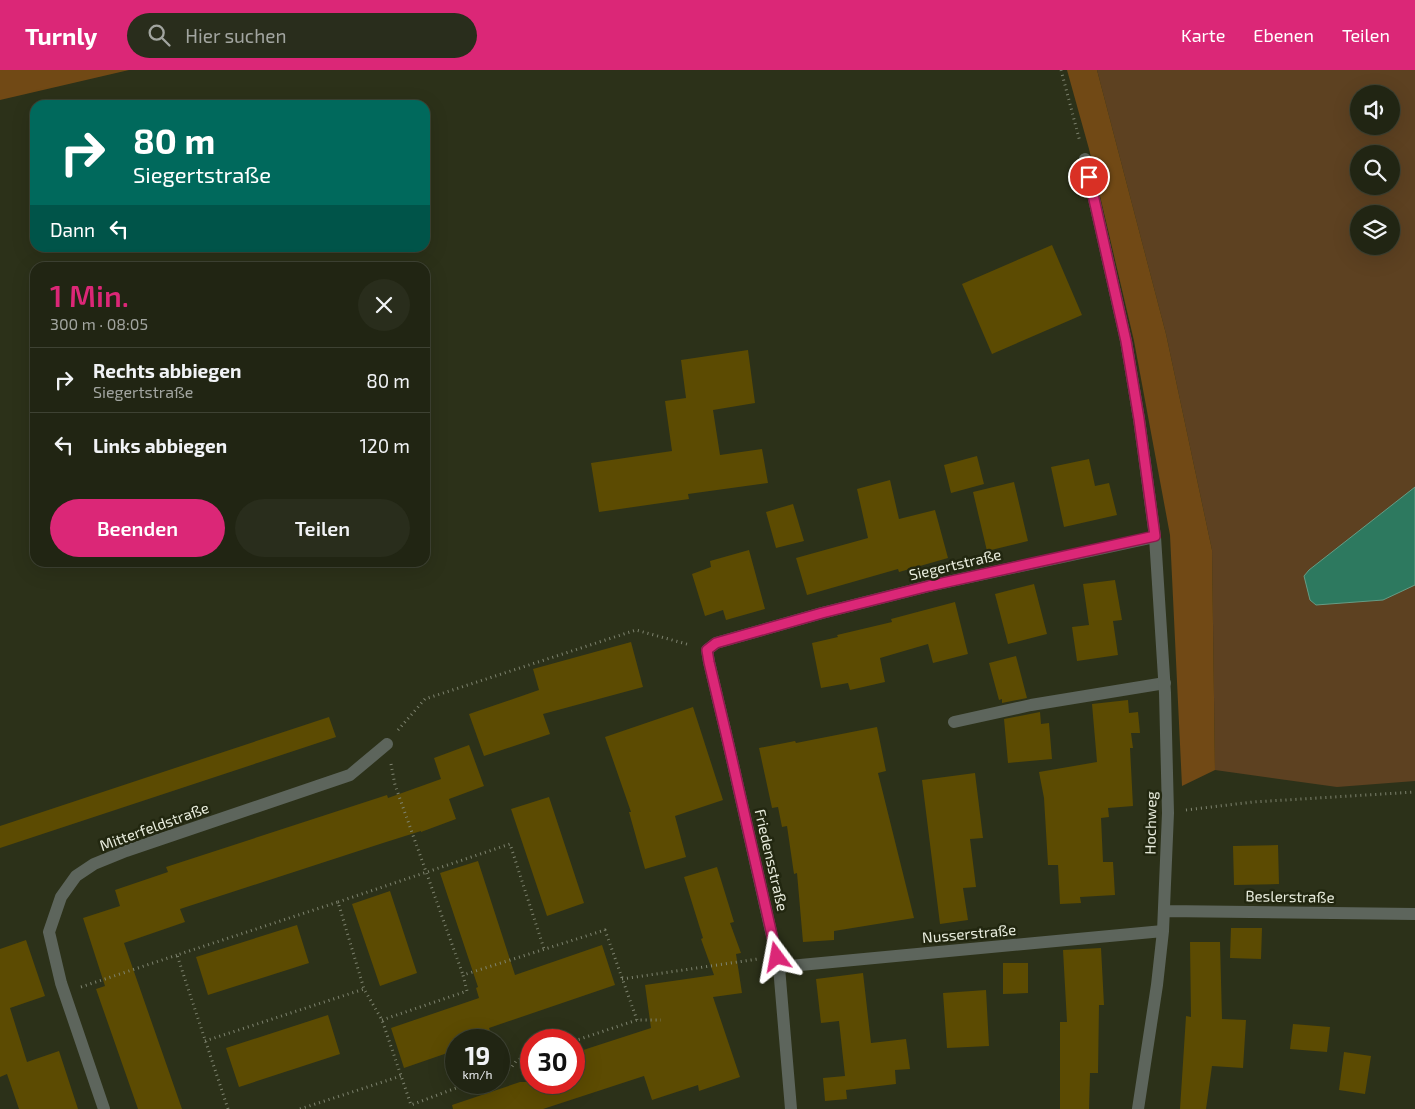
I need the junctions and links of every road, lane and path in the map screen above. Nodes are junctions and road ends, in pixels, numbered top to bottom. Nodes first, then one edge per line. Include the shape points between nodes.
1 (1061, 70) edge
2 (1085, 159) joint
3 (1155, 536) junction
4 (707, 650) junction
5 (1165, 683) junction
6 (954, 722) dead end
7 (387, 744) junction
8 (1415, 792) edge
9 (1168, 812) junction
10 (427, 873) junction
11 (338, 902) junction
12 (1164, 911) junction
13 (1415, 914) edge
14 (1163, 931) junction
15 (544, 950) junction
16 (177, 955) junction
17 (778, 962) junction
18 (463, 976) junction
19 (622, 979) junction
20 (364, 989) junction
21 (65, 993) junction
22 (382, 1020) junction
23 (637, 1020) junction
24 (660, 1020) dead end
25 (585, 1038) edge
26 (205, 1042) junction
27 (520, 1059) edge
28 (510, 1068) edge
29 (401, 1076) junction
30 (445, 1092) edge
31 (104, 1109) edge
32 (228, 1109) edge
33 (300, 1109) edge
34 (792, 1109) edge
35 (1138, 1109) edge

1 - 2 path
2 - 3 street, Hochweg via 1126,341
3 - 4 street, Siegertstraße via 822,613 716,643
3 - 5 street, Hochweg
4 - 7 path via 636,630 425,699
4 - 17 street, Friedensstraße
5 - 6 street via 1040,703
5 - 9 street, Hochweg
7 - 10 path via 395,785
7 - 21 street, Mitterfeldstraße via 350,775 126,851 94,864 76,876 61,897 49,932
8 - 9 path via 1254,802
9 - 12 street, Hochweg
10 - 11 path
10 - 15 path via 510,844
10 - 18 path
11 - 16 path
11 - 20 path
12 - 13 street, Beslerstraße
12 - 14 street, Hochweg
14 - 17 street, Nusserstraße
14 - 35 street, Hochweg
15 - 18 path
15 - 19 path via 605,930
16 - 21 path
16 - 26 path
17 - 19 path
17 - 34 street, Friedensstraße
18 - 22 path via 467,991
19 - 23 path
20 - 22 path
20 - 26 path
21 - 31 street, Mitterfeldstraße
22 - 29 path
23 - 24 path
23 - 25 path
26 - 32 path
27 - 28 path
29 - 30 path via 411,1105
29 - 33 path

